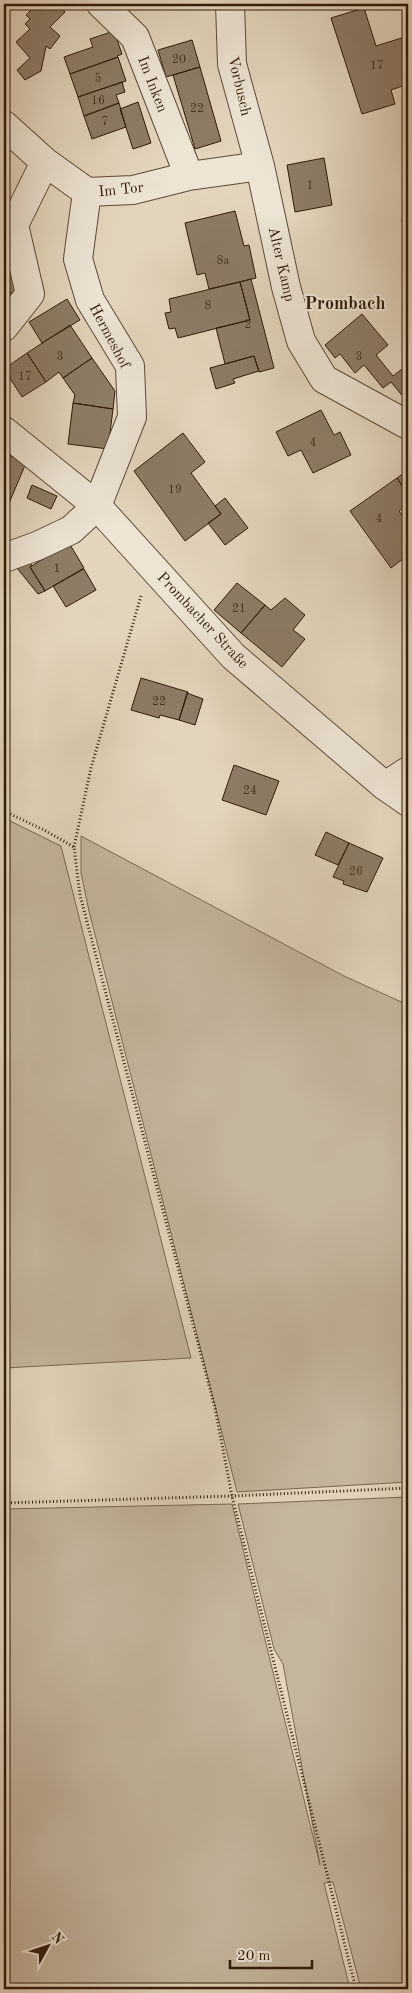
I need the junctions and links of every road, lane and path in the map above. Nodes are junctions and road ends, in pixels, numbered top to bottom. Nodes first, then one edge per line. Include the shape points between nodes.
1 (101, 4) edge
2 (230, 4) edge
3 (4, 125) edge
4 (45, 162) junction
5 (260, 166) junction
6 (189, 176) junction
7 (87, 192) junction
8 (4, 327) edge
9 (408, 425) edge
10 (4, 431) edge
11 (97, 506) junction
12 (4, 558) edge
13 (152, 567) junction
14 (408, 771) edge
15 (384, 786) junction
16 (408, 802) edge
17 (4, 812) edge
18 (74, 847) junction
19 (408, 1488) edge
20 (232, 1496) junction
21 (4, 1503) edge
22 (356, 1989) edge

1 - 6 street, Im Inken via 135,37
2 - 5 street, Vorbusch via 232,64
3 - 4 street, Im Tor
4 - 7 street, Im Tor
4 - 8 street via 14,225 30,294
5 - 6 street, Im Tor
5 - 9 street, Alter Kamp via 286,288 301,341 324,379
6 - 7 street, Im Tor via 133,190
7 - 11 street, Hermeshof via 78,259 90,300 130,366 132,408 132,417
10 - 11 street, Prombacher Straße
11 - 12 street via 71,530
11 - 13 street, Prombacher Straße
13 - 15 street, Prombacher Straße via 233,656
13 - 18 path via 138,603 92,768
14 - 15 street
15 - 16 street, Prombacher Straße
17 - 18 path
18 - 20 path via 80,895 214,1408
19 - 20 path
20 - 21 path
20 - 22 path

